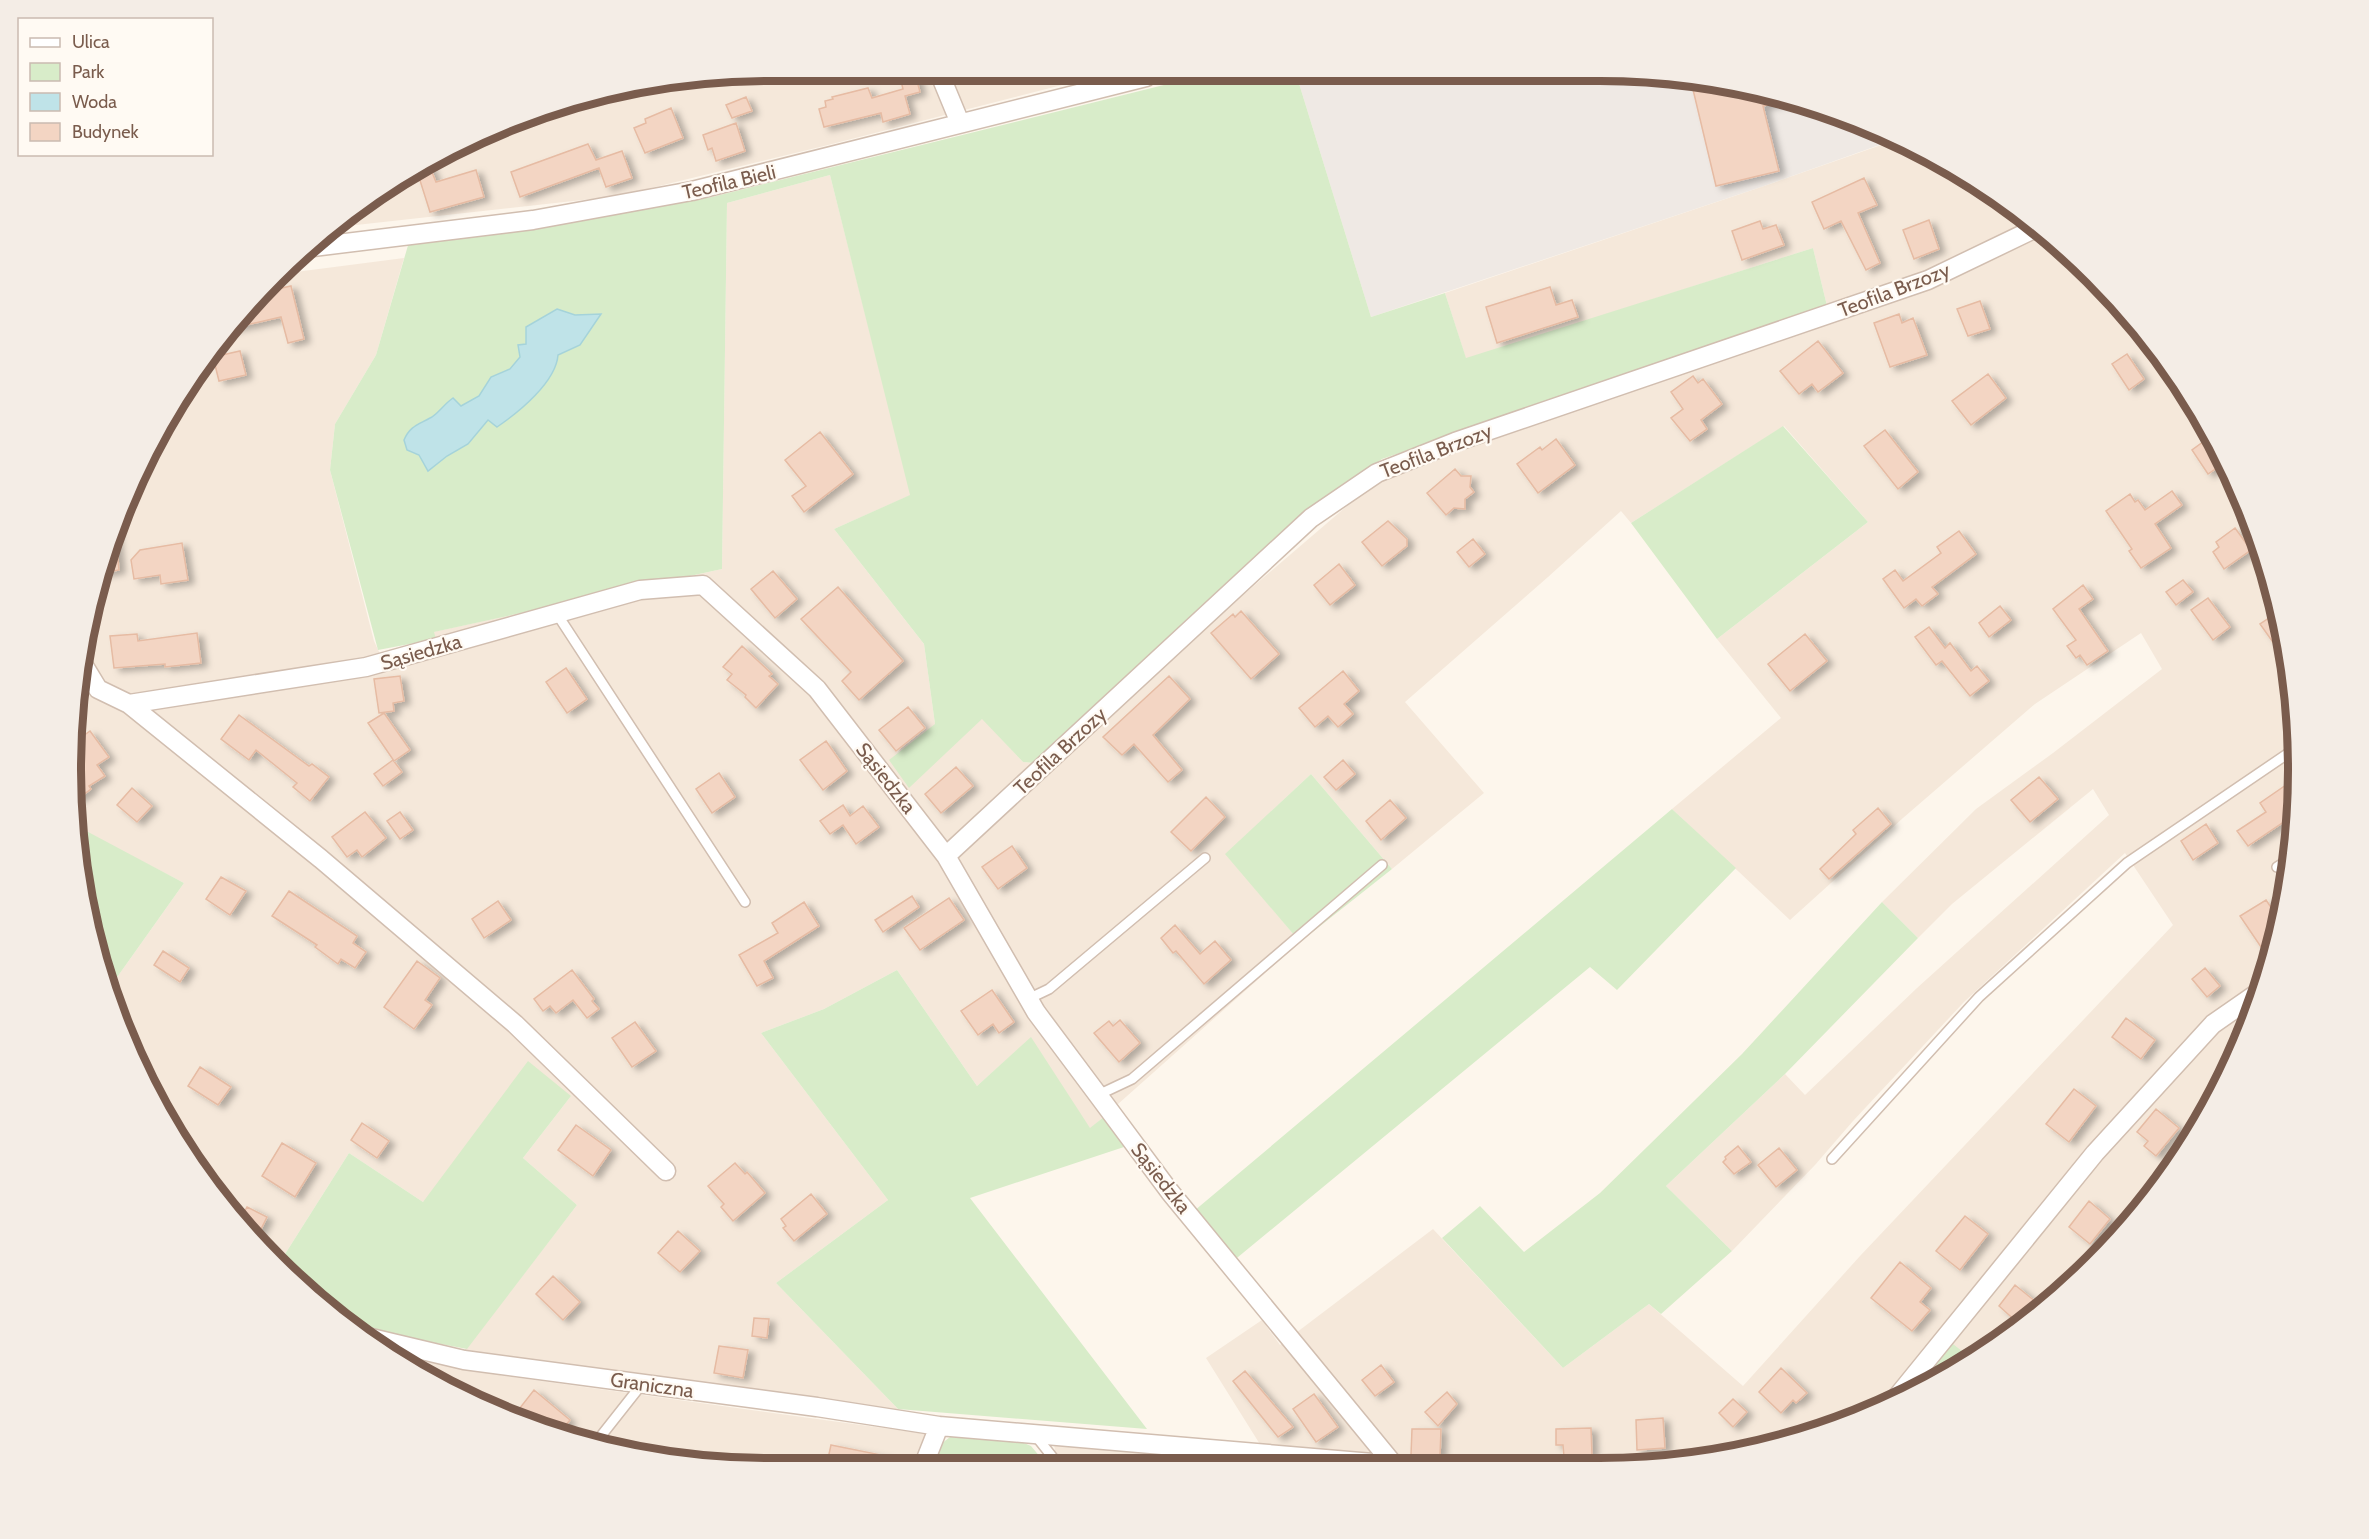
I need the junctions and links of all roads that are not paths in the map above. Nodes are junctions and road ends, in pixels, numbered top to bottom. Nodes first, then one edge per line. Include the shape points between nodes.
1 (943, 81) edge
2 (1126, 81) edge
3 (960, 123) junction
4 (2029, 231) edge
5 (323, 246) edge
6 (557, 614) junction
7 (88, 673) edge
8 (129, 704) junction
9 (2288, 754) edge
10 (946, 856) junction
11 (1205, 858) dead end
12 (2281, 864) edge
13 (1382, 865) dead end
14 (2277, 867) dead end
15 (745, 902) dead end
16 (1028, 999) junction
17 (2248, 1000) edge
18 (1098, 1095) junction
19 (1832, 1160) dead end
20 (666, 1171) dead end
21 (386, 1342) edge
22 (643, 1384) junction
23 (1906, 1386) edge
24 (939, 1426) junction
25 (1033, 1434) junction
26 (600, 1437) edge
27 (926, 1458) edge
28 (1053, 1458) edge
29 (1312, 1458) edge
30 (1387, 1458) edge

1 - 3 street
2 - 3 street, Teofila Bieli
3 - 5 street, Teofila Bieli via 681,193 533,220
4 - 10 street, Teofila Brzozy via 1928,280 1466,438 1377,473 1311,518
6 - 8 street, Sąsiedzka via 366,667
6 - 10 street, Sąsiedzka via 640,590 703,585 817,689
6 - 15 lane
7 - 8 street via 98,689
8 - 20 street via 321,859 515,1024
9 - 19 lane via 2127,863 1979,997
10 - 16 street, Sąsiedzka
11 - 16 lane via 1049,989
12 - 14 lane
13 - 18 lane via 1132,1079
16 - 18 street, Sąsiedzka
17 - 23 street via 2213,1024 2095,1153
18 - 30 street, Sąsiedzka via 1170,1192
21 - 22 street, Graniczna via 464,1360
22 - 24 street, Graniczna
22 - 26 lane
24 - 25 street, Graniczna
24 - 27 street
25 - 28 lane
25 - 29 street, Graniczna

